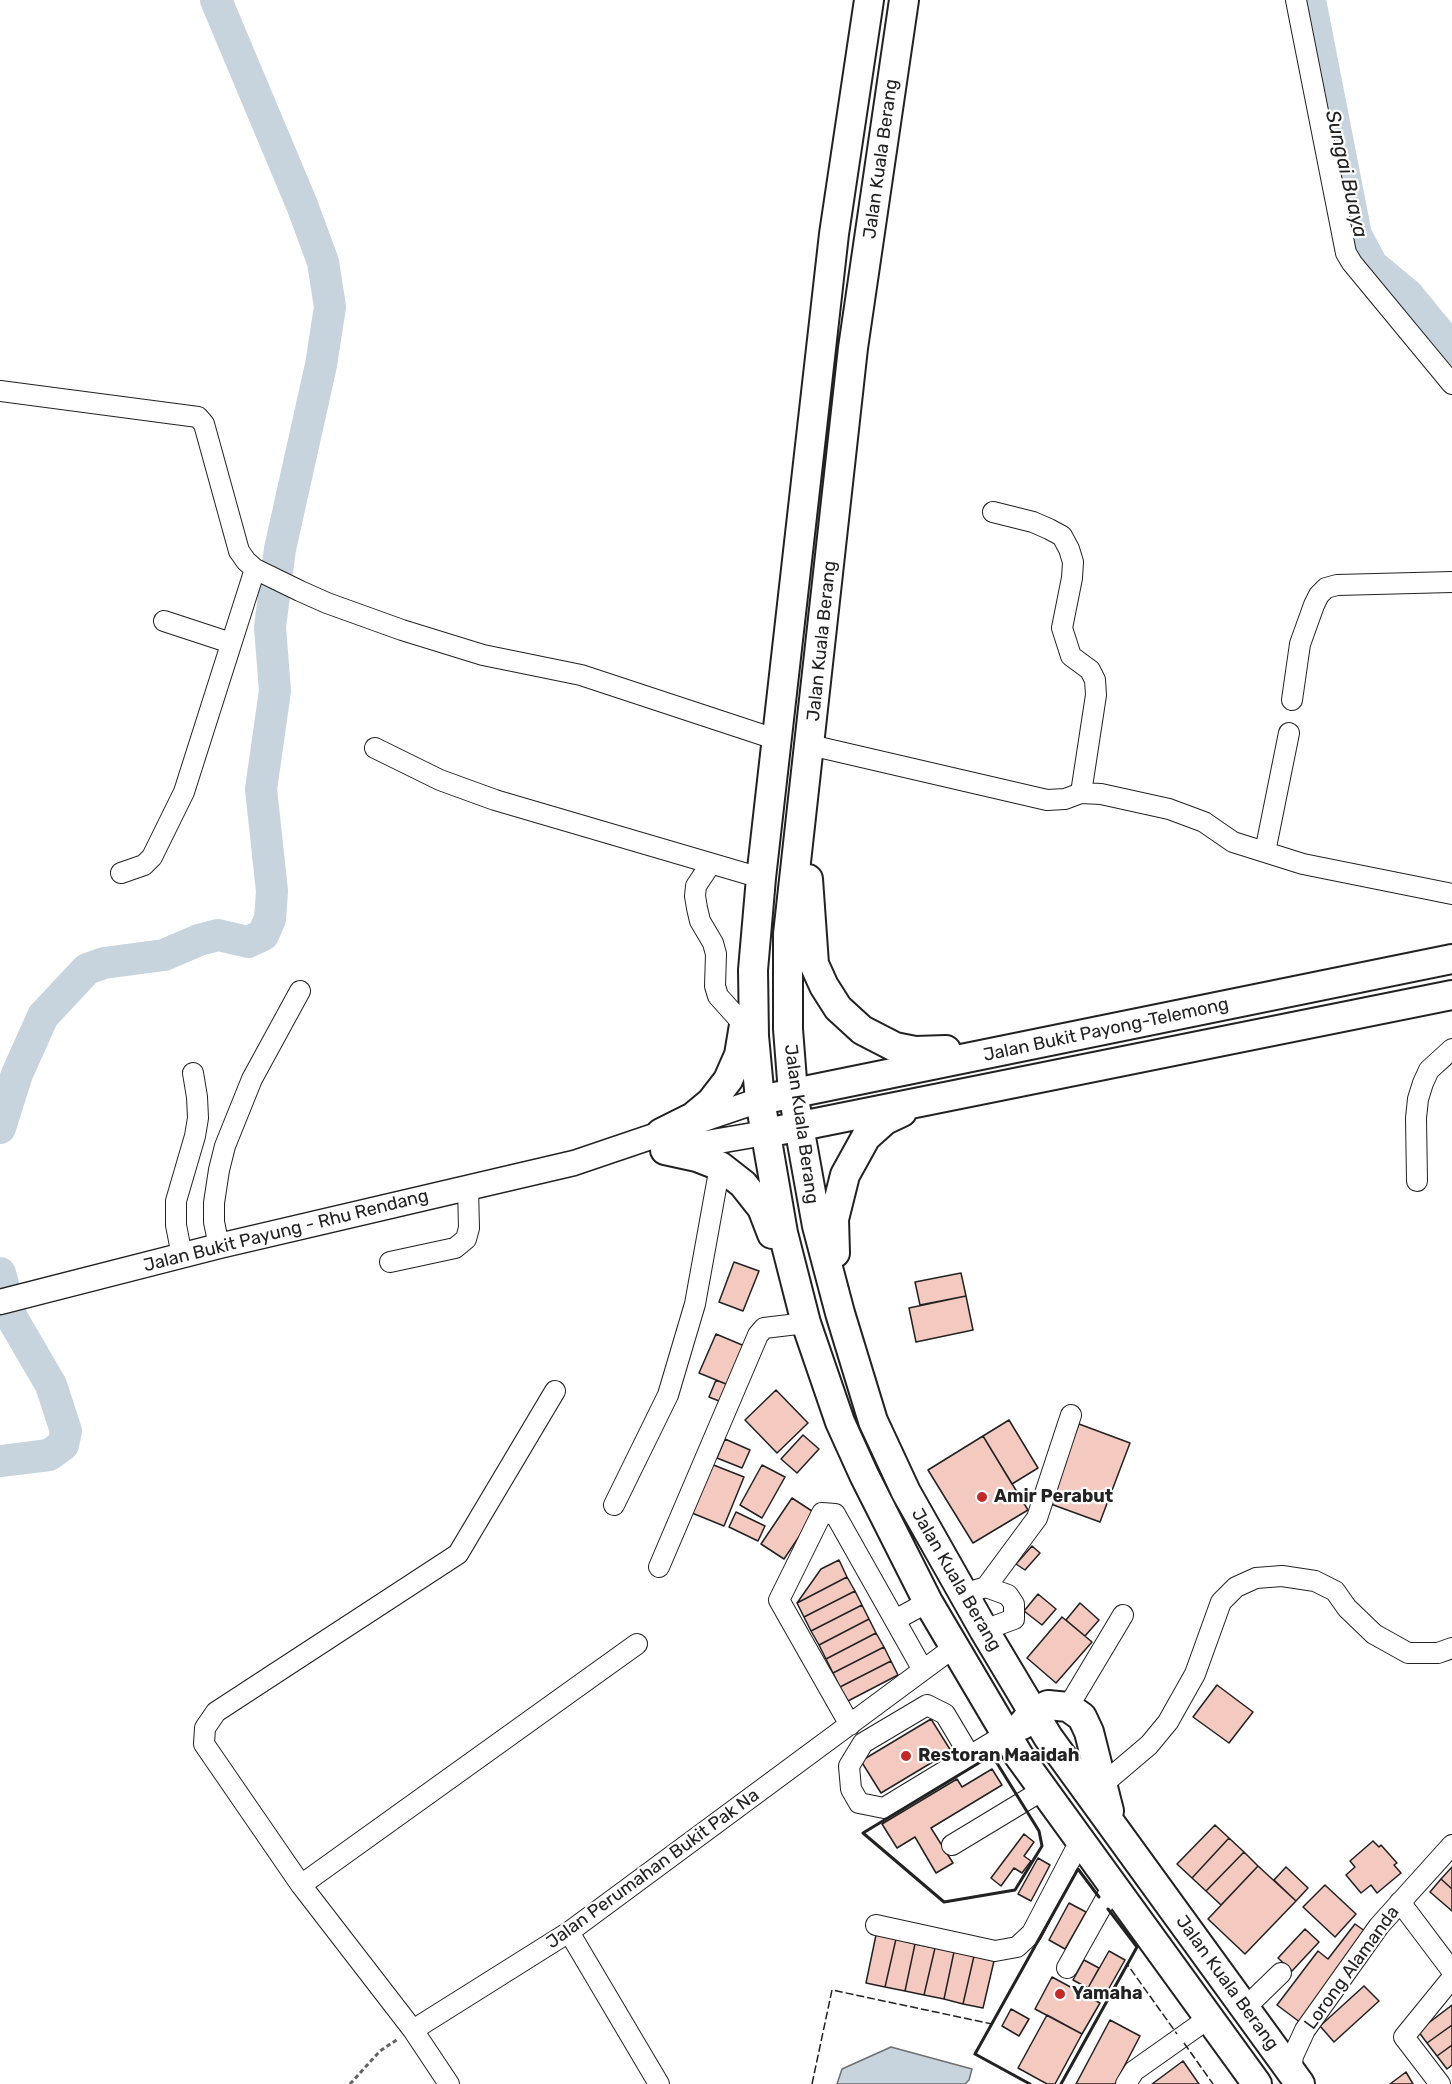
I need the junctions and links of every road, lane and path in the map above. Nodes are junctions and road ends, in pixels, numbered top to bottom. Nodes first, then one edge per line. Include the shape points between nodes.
1 (869, 0) edge
2 (904, 0) edge
3 (1296, 0) edge
4 (1452, 384) edge
5 (0, 391) edge
6 (993, 512) dead end
7 (260, 572) junction
8 (1452, 582) edge
9 (164, 621) dead end
10 (231, 643) junction
11 (1292, 700) dead end
12 (1289, 732) dead end
13 (778, 740) junction
14 (810, 745) junction
15 (375, 748) dead end
16 (804, 787) junction
17 (1081, 793) junction
18 (1265, 852) junction
19 (710, 865) junction
20 (122, 873) dead end
21 (761, 878) junction
22 (1452, 894) edge
23 (1452, 959) edge
24 (753, 970) junction
25 (300, 991) dead end
26 (1452, 994) edge
27 (744, 1025) junction
28 (1108, 1029) junction
29 (1452, 1049) edge
30 (193, 1073) dead end
31 (793, 1093) junction
32 (760, 1100) junction
33 (923, 1102) junction
34 (798, 1127) junction
35 (765, 1133) junction
36 (663, 1142) junction
37 (720, 1166) junction
38 (1417, 1181) dead end
39 (468, 1188) junction
40 (219, 1246) junction
41 (182, 1256) junction
42 (390, 1262) dead end
43 (10, 1300) edge
44 (840, 1313) junction
45 (806, 1323) junction
46 (555, 1391) dead end
47 (1071, 1415) dead end
48 (614, 1505) dead end
49 (659, 1567) dead end
50 (975, 1590) junction
51 (928, 1602) junction
52 (1123, 1615) dead end
53 (895, 1620) junction
54 (984, 1630) junction
55 (637, 1644) dead end
56 (953, 1648) junction
57 (1452, 1648) edge
58 (918, 1674) junction
59 (927, 1705) junction
60 (1068, 1707) junction
61 (1033, 1712) junction
62 (850, 1725) junction
63 (1012, 1745) junction
64 (970, 1756) junction
65 (1102, 1784) junction
66 (1043, 1790) junction
67 (1113, 1826) junction
68 (1080, 1841) junction
69 (952, 1845) dead end
70 (1452, 1845) edge
71 (301, 1885) junction
72 (1113, 1886) junction
73 (1400, 1902) junction
74 (876, 1925) dead end
75 (569, 1932) junction
76 (1449, 1958) edge
77 (1067, 1968) dead end
78 (1281, 1972) dead end
79 (1452, 1978) edge
80 (1245, 2008) junction
81 (1209, 2018) junction
82 (413, 2030) junction
83 (1296, 2078) edge
84 (350, 2084) edge
85 (448, 2084) edge
86 (658, 2084) edge
87 (1126, 2084) edge
88 (1257, 2084) edge
89 (1440, 2084) edge

1 - 13 highway, Jalan Kuala Berang via 834,234
2 - 14 highway, Jalan Kuala Berang via 853,348
3 - 4 street via 1346,253
5 - 7 street via 198,417 204,424 239,550
6 - 17 street via 1049,529 1062,536 1069,549 1072,578 1062,628 1071,656 1090,670 1096,695
7 - 10 street
7 - 13 street via 327,603 412,633 483,655 581,675
8 - 11 street via 1326,588 1314,605 1300,644
9 - 10 street
10 - 20 street via 184,792 152,857 144,865
12 - 18 street
13 - 21 highway, Jalan Kuala Berang
14 - 16 highway, Jalan Kuala Berang
14 - 17 street via 1047,800 1065,800
15 - 19 street via 440,780 495,800
16 - 28 highway via 814,964 838,1008 862,1030 895,1047 915,1051 952,1050
16 - 31 highway, Jalan Kuala Berang via 788,934
17 - 18 street via 1168,809 1204,822 1233,843
18 - 22 street via 1303,864
19 - 21 street
19 - 27 street via 696,886 697,908 716,954 718,996
21 - 24 highway, Jalan Kuala Berang
23 - 28 highway, Jalan Bukit Payong-Telemong
24 - 27 highway
24 - 32 highway, Jalan Kuala Berang
25 - 40 street via 252,1079 225,1146 214,1203
26 - 33 highway, Jalan Bukit Payong-Telemong
27 - 36 highway via 740,1055 728,1080 711,1102
28 - 31 highway, Jalan Bukit Payong-Telemong
29 - 38 street via 1429,1070 1422,1083 1416,1118
30 - 41 street via 198,1118 176,1201
31 - 32 highway, Jalan Bukit Payong-Telemong
31 - 34 highway, Jalan Kuala Berang
32 - 35 highway, Jalan Kuala Berang
32 - 36 main road
33 - 34 highway, Jalan Bukit Payong-Telemong
33 - 44 highway via 885,1120 866,1137 845,1175 834,1219
34 - 35 highway, Jalan Bukit Payong-Telemong
34 - 44 highway, Jalan Kuala Berang via 817,1226
35 - 36 main road
35 - 45 highway, Jalan Kuala Berang via 783,1233
36 - 37 highway
36 - 39 main road, Jalan Bukit Payung - Rhu Rendang
37 - 45 highway via 743,1184 762,1208
37 - 48 street via 696,1304 668,1395
39 - 40 main road, Jalan Bukit Payung - Rhu Rendang
39 - 42 street via 466,1239 455,1248
40 - 41 main road, Jalan Bukit Payung - Rhu Rendang
41 - 43 main road, Jalan Bukit Payung - Rhu Rendang
44 - 50 highway, Jalan Kuala Berang via 873,1421 906,1492
45 - 49 street via 764,1328 758,1335
45 - 51 highway, Jalan Kuala Berang via 840,1422
46 - 71 street via 458,1554 216,1712 205,1728 204,1744
47 - 50 street via 1037,1518
50 - 54 highway, Jalan Kuala Berang
50 - 54 street via 1008,1595 1021,1622
51 - 53 street
51 - 56 highway, Jalan Kuala Berang
52 - 60 street
53 - 58 street
53 - 62 street via 835,1514 822,1513 780,1600
54 - 61 highway, Jalan Kuala Berang
55 - 71 street
56 - 58 street, Jalan Perumahan Bukit Pak Na
56 - 63 highway, Jalan Kuala Berang
57 - 65 street via 1438,1653 1408,1653 1374,1634 1335,1591 1315,1581 1282,1576 1256,1578 1236,1587 1221,1602 1196,1674 1168,1722 1149,1745
58 - 59 street
58 - 62 street, Jalan Perumahan Bukit Pak Na
59 - 64 street via 945,1714
59 - 64 street via 863,1743 849,1766 851,1790 859,1803 884,1808
60 - 61 highway via 1048,1705
60 - 65 highway via 1082,1717 1089,1732
61 - 63 highway via 1020,1726 1017,1741
61 - 67 highway, Jalan Kuala Berang
62 - 75 street, Jalan Perumahan Bukit Pak Na
63 - 64 street
63 - 66 highway, Jalan Kuala Berang
65 - 67 highway
66 - 68 highway, Jalan Kuala Berang
66 - 69 street
67 - 80 highway, Jalan Kuala Berang
68 - 72 highway, Jalan Kuala Berang
68 - 74 street via 1032,1933 1017,1947 995,1951
70 - 73 street, Lorong Alamanda
71 - 82 street
72 - 77 street
72 - 81 highway, Jalan Kuala Berang
73 - 76 street
73 - 83 street, Lorong Alamanda via 1305,2030 1293,2056
75 - 82 street, Jalan Perumahan Bukit Pak Na
75 - 86 street
78 - 80 street
79 - 89 street via 1404,2037
80 - 83 highway, Jalan Kuala Berang
81 - 87 street via 1134,2072
81 - 88 highway, Jalan Kuala Berang
82 - 84 path via 380,2051
82 - 85 street

